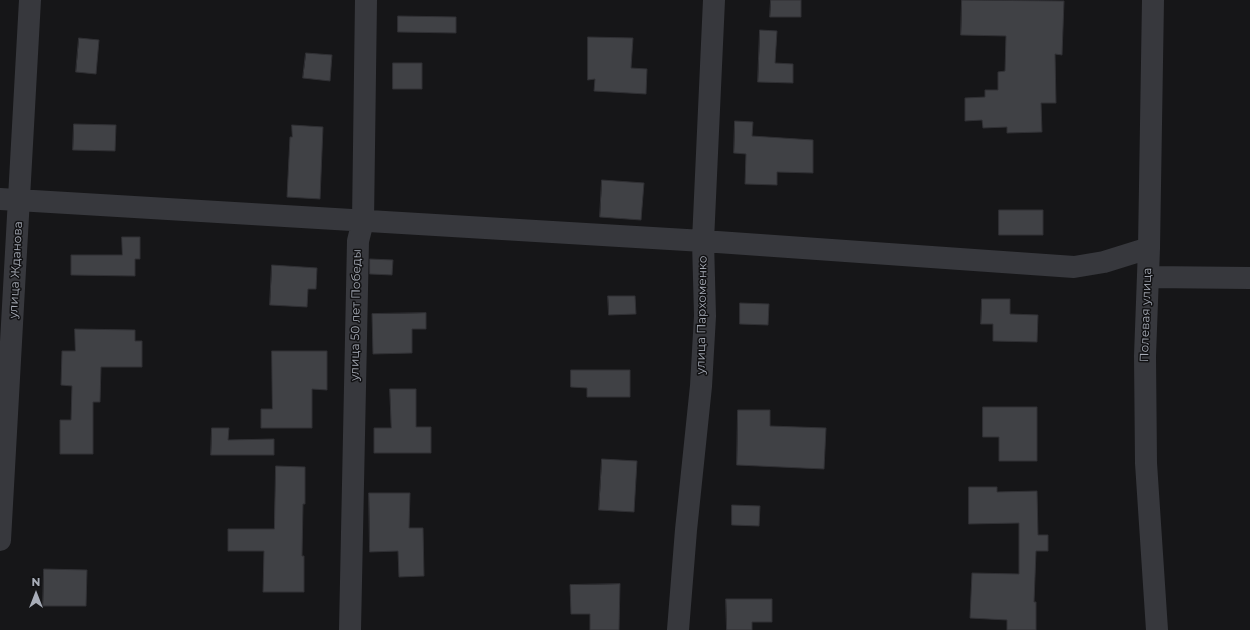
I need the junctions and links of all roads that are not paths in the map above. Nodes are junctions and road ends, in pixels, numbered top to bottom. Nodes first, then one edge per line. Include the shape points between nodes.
1 (30, 0) edge
2 (366, 0) edge
3 (714, 0) edge
4 (1153, 0) edge
5 (10, 200) edge
6 (363, 221) junction
7 (703, 241) junction
8 (1149, 248) junction
9 (1148, 277) junction
10 (1250, 278) edge
11 (0, 540) edge
12 (350, 630) edge
13 (678, 630) edge
14 (1157, 630) edge

1 - 5 street, улица Жданова
2 - 6 street, улица 50 лет Победы
3 - 7 street, улица Пархоменко
4 - 8 street, Полевая улица
5 - 6 street
5 - 11 street, улица Жданова
6 - 7 street
6 - 12 street, улица 50 лет Победы via 358,241
7 - 8 street via 1074,267 1104,262
7 - 13 street, улица Пархоменко via 705,316 701,386
8 - 9 street, Полевая улица
9 - 10 street
9 - 14 street, Полевая улица via 1145,356 1146,463

